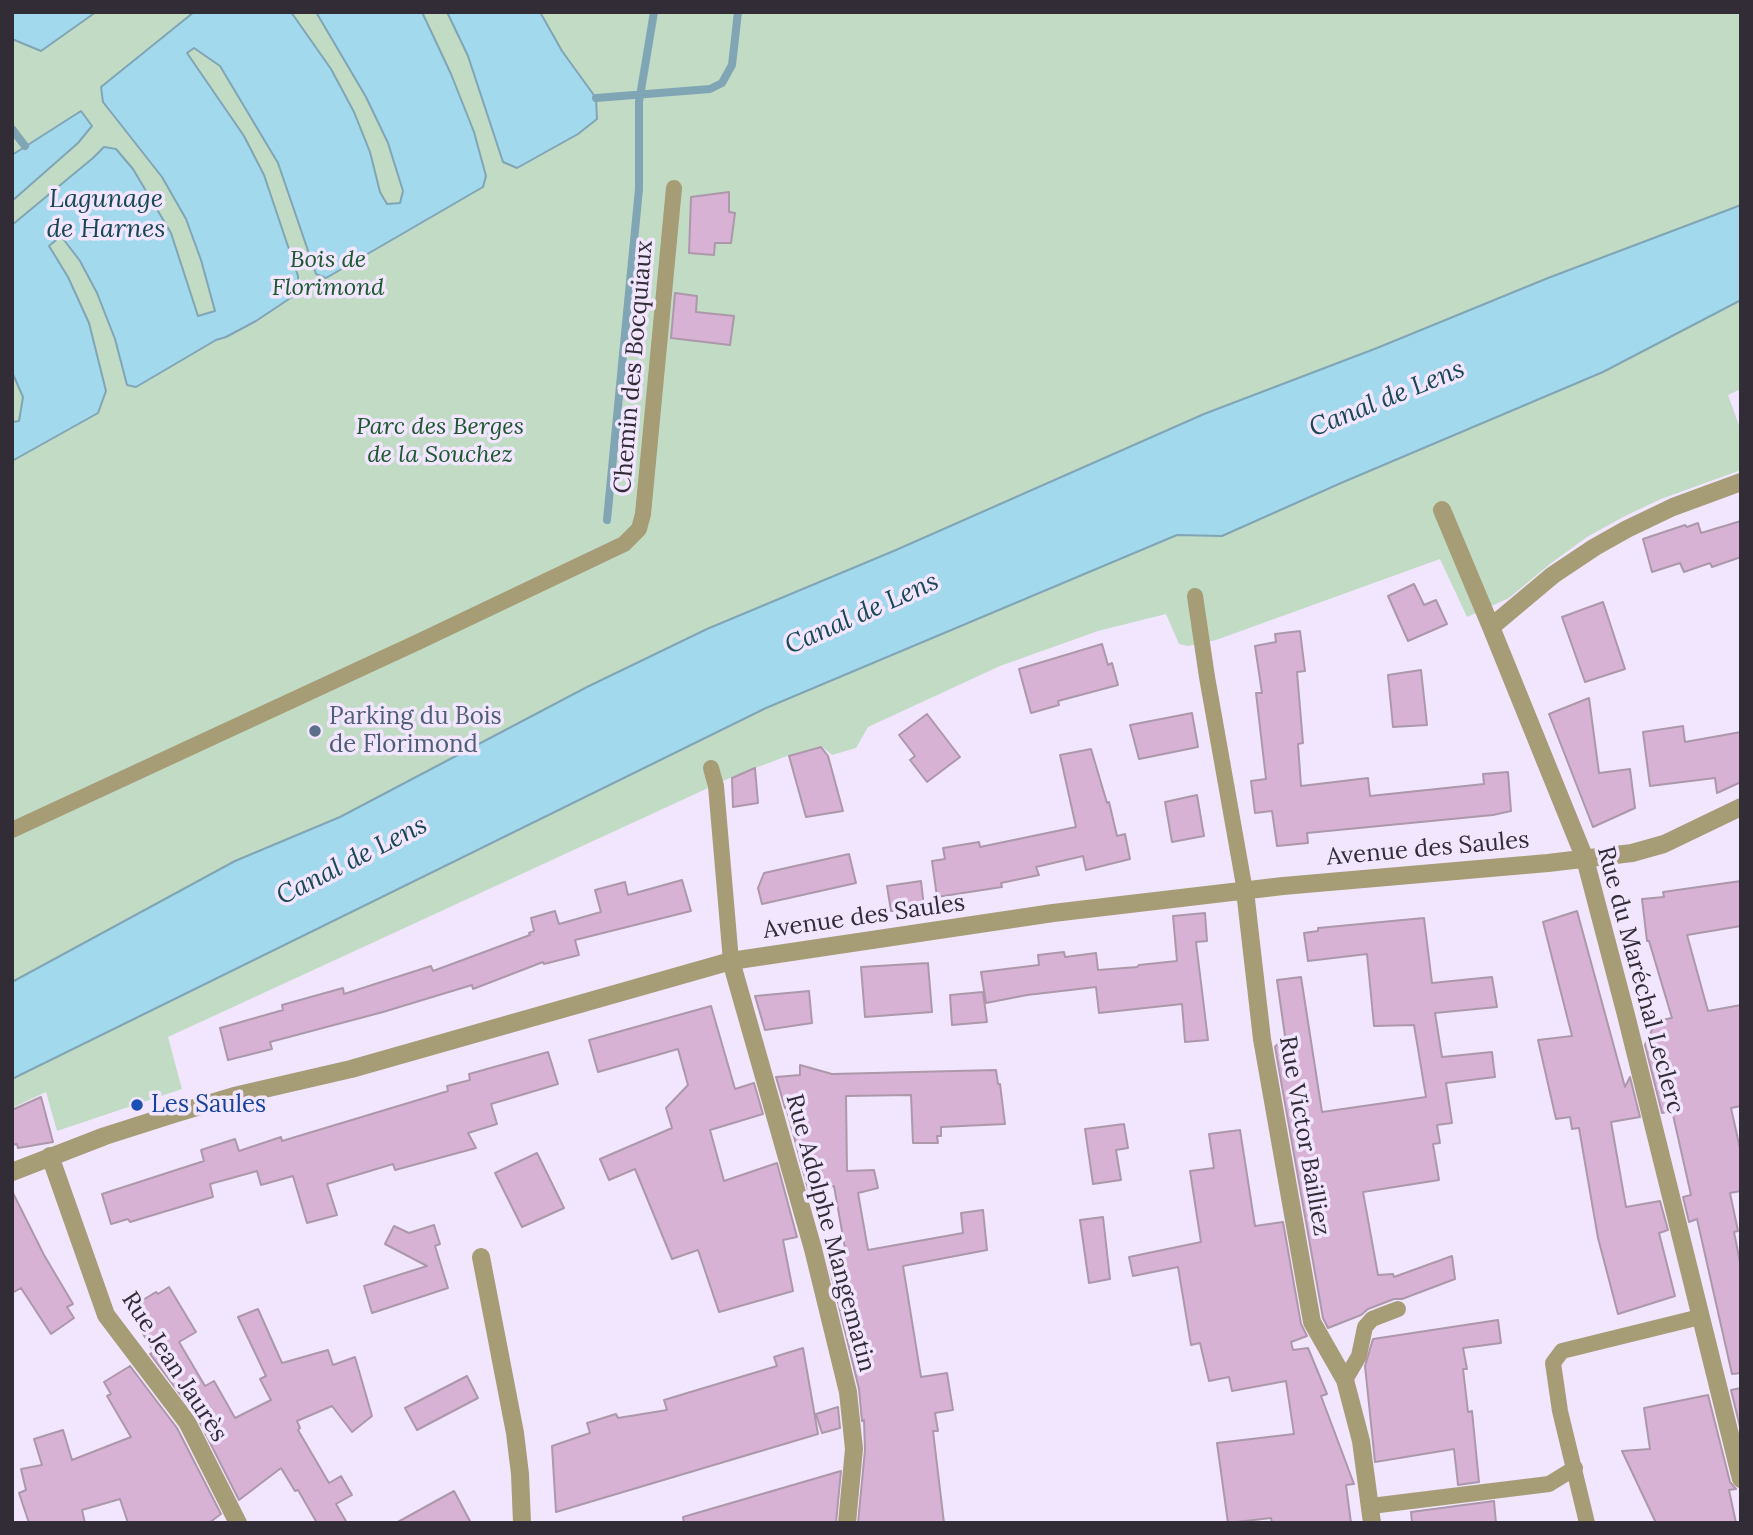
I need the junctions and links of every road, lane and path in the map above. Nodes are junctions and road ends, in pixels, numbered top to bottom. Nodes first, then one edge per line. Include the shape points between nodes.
1 (674, 188) dead end
2 (1741, 482) edge
3 (1442, 510) dead end
4 (1195, 596) dead end
5 (1491, 626) junction
6 (711, 768) dead end
7 (1741, 807) edge
8 (12, 830) edge
9 (1585, 859) junction
10 (1245, 891) junction
11 (731, 961) junction
12 (50, 1156) junction
13 (12, 1172) edge
14 (481, 1258) dead end
15 (1398, 1309) dead end
16 (1700, 1317) junction
17 (1345, 1380) junction
18 (1575, 1468) junction
19 (1741, 1479) edge
20 (1372, 1514) edge
21 (238, 1523) edge
22 (522, 1523) edge
23 (847, 1523) edge
24 (1587, 1523) edge

1 - 8 lane, Chemin des Bocquiaux via 643,514 639,529 624,544
2 - 5 street via 1673,508 1595,547
3 - 5 street, Rue du Maréchal Leclerc
4 - 10 lane
5 - 9 street, Rue du Maréchal Leclerc
6 - 11 lane
7 - 9 street, Avenue des Saules via 1664,844
9 - 10 street, Avenue des Saules
9 - 16 street, Rue du Maréchal Leclerc
10 - 11 street, Avenue des Saules via 1053,913
10 - 17 street, Rue Victor Bailliez via 1262,1039 1312,1322
11 - 12 street, Avenue des Saules via 351,1069 234,1096
11 - 23 street, Rue Adolphe Mangematin via 813,1249 848,1392 854,1450
12 - 13 street, Avenue des Saules
12 - 21 street, Rue Jean Jaurès via 106,1315 187,1422
14 - 22 street via 514,1433
15 - 17 lane via 1371,1319 1365,1327 1359,1356
16 - 18 lane via 1562,1352 1553,1363
16 - 19 street, Rue du Maréchal Leclerc
17 - 20 street, Rue Victor Bailliez via 1361,1441
18 - 20 lane via 1549,1484
18 - 24 lane

